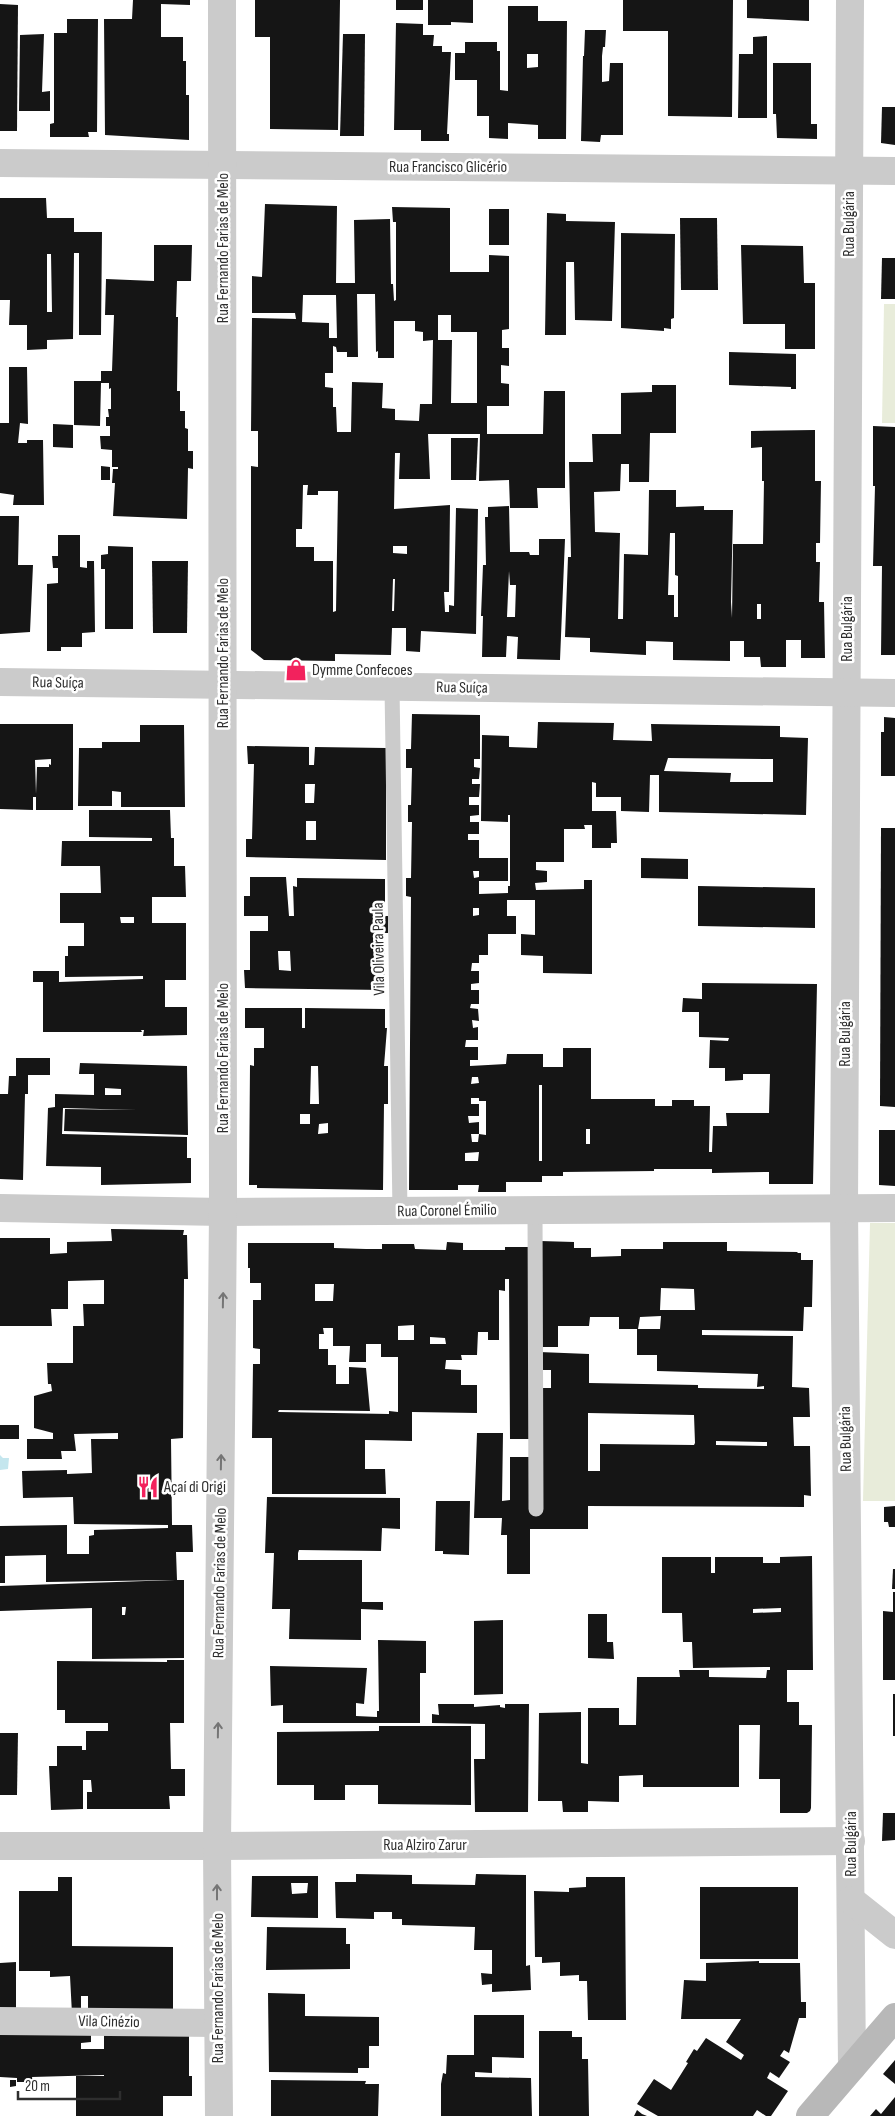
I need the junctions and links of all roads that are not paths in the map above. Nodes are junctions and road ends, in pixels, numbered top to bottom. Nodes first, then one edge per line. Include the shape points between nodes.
1 (222, 0) edge
2 (850, 0) edge
3 (0, 163) edge
4 (223, 165) junction
5 (849, 170) junction
6 (895, 171) edge
7 (0, 682) edge
8 (223, 685) junction
9 (392, 687) junction
10 (846, 692) junction
11 (895, 693) edge
12 (844, 1207) junction
13 (0, 1208) edge
14 (895, 1208) edge
15 (535, 1210) junction
16 (400, 1211) junction
17 (223, 1212) junction
18 (536, 1509) dead end
19 (851, 1841) junction
20 (0, 1846) edge
21 (217, 1846) junction
22 (851, 1900) junction
23 (895, 1935) edge
24 (895, 2017) edge
25 (0, 2021) edge
26 (218, 2023) junction
27 (852, 2067) junction
28 (219, 2116) edge
29 (810, 2116) edge

1 - 4 street, Rua Fernando Farias de Melo
2 - 5 street, Rua Bulgária
3 - 4 street, Rua Francisco Glicério
4 - 5 street, Rua Francisco Glicério
4 - 8 street, Rua Fernando Farias de Melo
5 - 6 street, Rua Francisco Glicério
5 - 10 street, Rua Bulgária
7 - 8 street, Rua Suíça
8 - 9 street, Rua Suíça
8 - 17 street, Rua Fernando Farias de Melo
9 - 10 street, Rua Suíça
9 - 16 lane, Vila Oliveira Paula
10 - 11 street, Rua Suíça
10 - 12 street, Rua Bulgária
12 - 14 street, Rua Coronel Émilio
12 - 15 street, Rua Coronel Émilio
12 - 19 street, Rua Bulgária
13 - 17 street, Rua Coronel Émilio
15 - 16 street, Rua Coronel Émilio
15 - 18 lane
16 - 17 street, Rua Coronel Émilio
21 -> 17 street, Rua Fernando Farias de Melo
19 - 21 street, Rua Alziro Zarur
19 - 22 street, Rua Bulgária
20 - 21 street, Rua Alziro Zarur
26 -> 21 street, Rua Fernando Farias de Melo
22 - 23 street
22 - 27 street, Rua Bulgária
24 - 27 main road
25 - 26 street, Vila Cinézio
26 - 28 street, Rua Fernando Farias de Melo
27 - 29 main road

